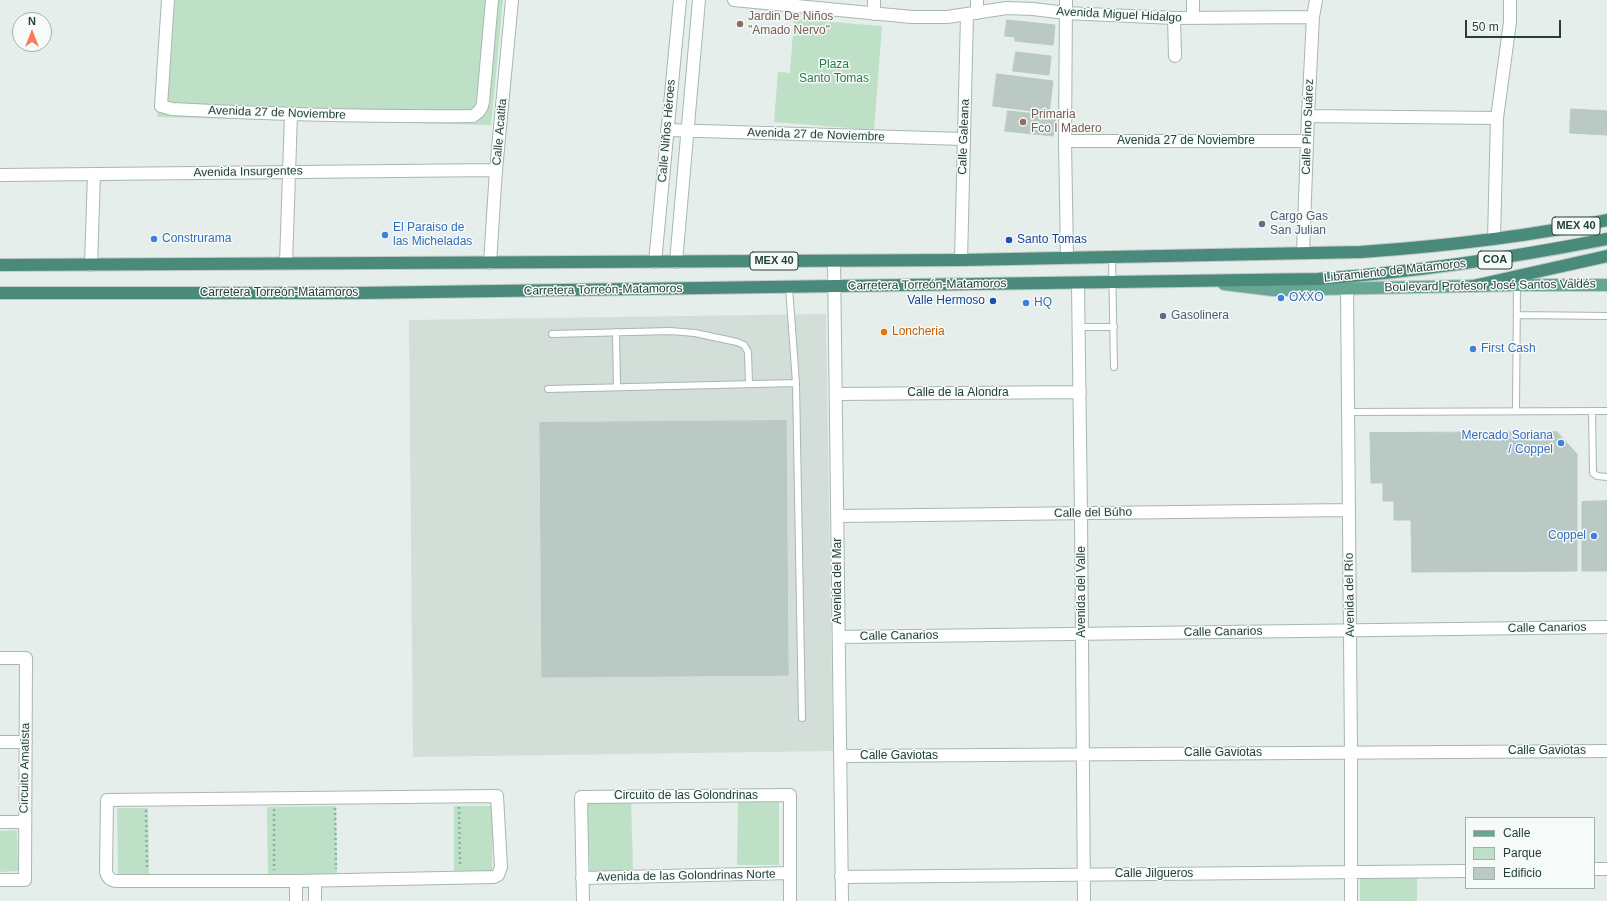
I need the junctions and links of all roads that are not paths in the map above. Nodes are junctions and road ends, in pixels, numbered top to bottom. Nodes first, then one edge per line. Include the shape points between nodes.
1 (168, 0) edge
2 (492, 0) edge
3 (512, 0) edge
4 (680, 0) edge
5 (699, 0) edge
6 (734, 0) edge
7 (874, 0) edge
8 (977, 0) edge
9 (1066, 0) edge
10 (1193, 0) edge
11 (1316, 0) edge
12 (1510, 0) edge
13 (1066, 13) junction
14 (874, 14) junction
15 (972, 14) junction
16 (1313, 17) junction
17 (1174, 18) junction
18 (1193, 18) junction
19 (1174, 56) dead end
20 (291, 114) junction
21 (1308, 116) junction
22 (1497, 118) junction
23 (667, 130) junction
24 (687, 131) junction
25 (964, 139) junction
26 (1065, 141) junction
27 (1307, 141) junction
28 (496, 170) junction
29 (289, 172) junction
30 (94, 174) junction
31 (0, 175) edge
32 (1607, 220) edge
33 (1494, 240) junction
34 (1607, 240) edge
35 (1303, 254) junction
36 (1607, 256) edge
37 (1067, 258) junction
38 (1112, 258) junction
39 (834, 260) junction
40 (961, 260) junction
41 (655, 262) junction
42 (676, 262) junction
43 (490, 263) junction
44 (286, 264) junction
45 (0, 265) edge
46 (91, 265) junction
47 (1205, 281) junction
48 (1113, 282) junction
49 (1078, 283) junction
50 (1517, 285) junction
51 (1607, 285) edge
52 (834, 286) junction
53 (1473, 286) junction
54 (790, 287) junction
55 (1348, 289) junction
56 (0, 293) edge
57 (1517, 315) junction
58 (1607, 316) edge
59 (1078, 327) junction
60 (1114, 327) junction
61 (616, 332) junction
62 (552, 334) dead end
63 (1114, 367) dead end
64 (796, 383) junction
65 (749, 384) junction
66 (617, 388) junction
67 (548, 389) dead end
68 (1080, 392) junction
69 (836, 394) junction
70 (1516, 411) junction
71 (1592, 411) junction
72 (1348, 412) junction
73 (1607, 412) edge
74 (1607, 477) edge
75 (1349, 510) junction
76 (1081, 514) junction
77 (838, 516) junction
78 (1607, 627) edge
79 (1350, 630) junction
80 (1082, 634) junction
81 (839, 637) junction
82 (0, 658) edge
83 (802, 718) dead end
84 (0, 742) edge
85 (26, 742) junction
86 (1607, 751) edge
87 (1351, 752) junction
88 (1083, 754) junction
89 (840, 756) junction
90 (0, 822) edge
91 (25, 822) junction
92 (1595, 869) edge
93 (1607, 869) edge
94 (1465, 871) edge
95 (790, 873) junction
96 (1350, 873) junction
97 (1083, 874) junction
98 (842, 877) junction
99 (582, 878) junction
100 (0, 880) edge
101 (296, 881) junction
102 (315, 881) junction
103 (296, 901) edge
104 (315, 901) edge
105 (583, 901) edge
106 (790, 901) edge
107 (842, 901) edge
108 (1084, 901) edge
109 (1351, 901) edge

1 - 20 street, Avenida 27 de Noviembre via 161,106 172,109
2 - 20 street, Avenida 27 de Noviembre via 483,102 482,108 473,116
3 - 28 street, Calle Acatita
4 - 23 street, Calle Niños Héroes
5 - 24 street, Calle Niños Héroes
6 - 14 street, Avenida Miguel Hidalgo
7 - 14 street
8 - 15 street, Calle Galeana
9 - 13 street
10 - 18 street
11 - 16 street, Calle Pino Suárez
12 - 22 street via 1510,22
13 - 15 street, Avenida Miguel Hidalgo via 1007,8
13 - 17 street, Avenida Miguel Hidalgo
13 - 26 street
14 - 15 street, Avenida Miguel Hidalgo via 912,17
15 - 25 street, Calle Galeana
16 - 18 street, Avenida Miguel Hidalgo
16 - 21 street, Calle Pino Suárez
17 - 18 street, Avenida Miguel Hidalgo
17 - 19 street
20 - 29 street
21 - 22 street
21 - 27 street, Calle Pino Suárez
22 - 33 street
23 - 24 street, Avenida 27 de Noviembre
23 - 41 street, Calle Niños Héroes
24 - 25 street, Avenida 27 de Noviembre
24 - 42 street, Calle Niños Héroes
25 - 40 street, Calle Galeana
26 - 27 street, Avenida 27 de Noviembre
26 - 37 street
27 - 35 street, Calle Pino Suárez
28 - 29 street, Avenida Insurgentes
28 - 43 street, Calle Acatita
29 - 30 street, Avenida Insurgentes
29 - 44 street
30 - 31 street, Avenida Insurgentes
30 - 46 street
32 - 33 highway, MEX 40
33 - 35 highway, MEX 40 via 1368,252
34 - 47 highway, Libramiento de Matamoros / COA via 1474,263 1381,274 1318,279
35 - 38 highway, MEX 40
36 - 53 highway
37 - 38 highway, MEX 40
37 - 40 highway, MEX 40
38 - 48 lane
39 - 40 highway, MEX 40
39 - 42 highway, MEX 40
39 - 52 street, Avenida del Mar
41 - 42 highway, MEX 40
41 - 43 highway, MEX 40
43 - 44 highway, MEX 40
44 - 46 highway, MEX 40
45 - 46 highway, MEX 40
47 - 48 highway, Carretera Torreón-Matamoros / MEX 40
47 - 55 main road, Boulevard Profesor José Santos Valdés via 1273,290
48 - 49 highway, Carretera Torreón-Matamoros / MEX 40
48 - 60 lane
49 - 52 highway, Carretera Torreón-Matamoros / MEX 40
49 - 59 street, Avenida del Valle
50 - 51 main road, Boulevard Profesor José Santos Valdés
50 - 53 main road, Boulevard Profesor José Santos Valdés
50 - 57 lane
52 - 54 highway, Carretera Torreón-Matamoros / MEX 40
52 - 69 street, Avenida del Mar
53 - 55 main road, Boulevard Profesor José Santos Valdés
54 - 56 highway, Carretera Torreón-Matamoros / MEX 40 via 359,293
54 - 64 lane
55 - 72 street, Avenida del Río
57 - 58 lane
57 - 70 lane
59 - 60 lane
59 - 68 street, Avenida del Valle
60 - 63 lane
61 - 62 lane
61 - 65 lane via 684,331 737,342 744,345 748,352
61 - 66 lane
64 - 65 lane
64 - 83 lane
65 - 66 lane
66 - 67 lane
68 - 69 street, Calle de la Alondra
68 - 76 street, Avenida del Valle
69 - 77 street, Avenida del Mar
70 - 71 lane
70 - 72 lane
71 - 73 lane
71 - 74 lane via 1593,473
72 - 75 street, Avenida del Río
75 - 76 street, Calle del Búho
75 - 79 street, Avenida del Río
76 - 77 street, Calle del Búho
76 - 80 street, Avenida del Valle
77 - 81 street, Avenida del Mar
78 - 79 street, Calle Canarios
79 - 80 street, Calle Canarios
79 - 87 street, Avenida del Río
80 - 81 street, Calle Canarios
80 - 88 street, Avenida del Valle
81 - 89 street, Avenida del Mar
82 - 85 street, Circuito Amatista via 26,658
84 - 85 street
85 - 91 street, Circuito Amatista
86 - 87 street, Calle Gaviotas
87 - 88 street, Calle Gaviotas
87 - 96 street, Avenida del Río
88 - 89 street, Calle Gaviotas
88 - 97 street, Avenida del Valle
89 - 98 street, Avenida del Mar
90 - 91 street
91 - 100 street, Circuito Amatista via 25,880
92 - 93 street
94 - 96 street, Calle Jilgueros
95 - 99 street, Avenida de las Golondrinas Norte
95 - 99 street, Circuito de las Golondrinas via 790,795 580,797
95 - 106 street, Circuito de las Golondrinas
96 - 97 street, Calle Jilgueros
96 - 109 street, Avenida del Río
97 - 98 street, Calle Jilgueros
97 - 108 street, Avenida del Valle
98 - 107 street, Avenida del Mar
99 - 105 street, Circuito de las Golondrinas
101 - 102 street
101 - 102 street via 110,880 106,872 107,800 497,796 501,867 498,875 494,877
101 - 103 street
102 - 104 street

